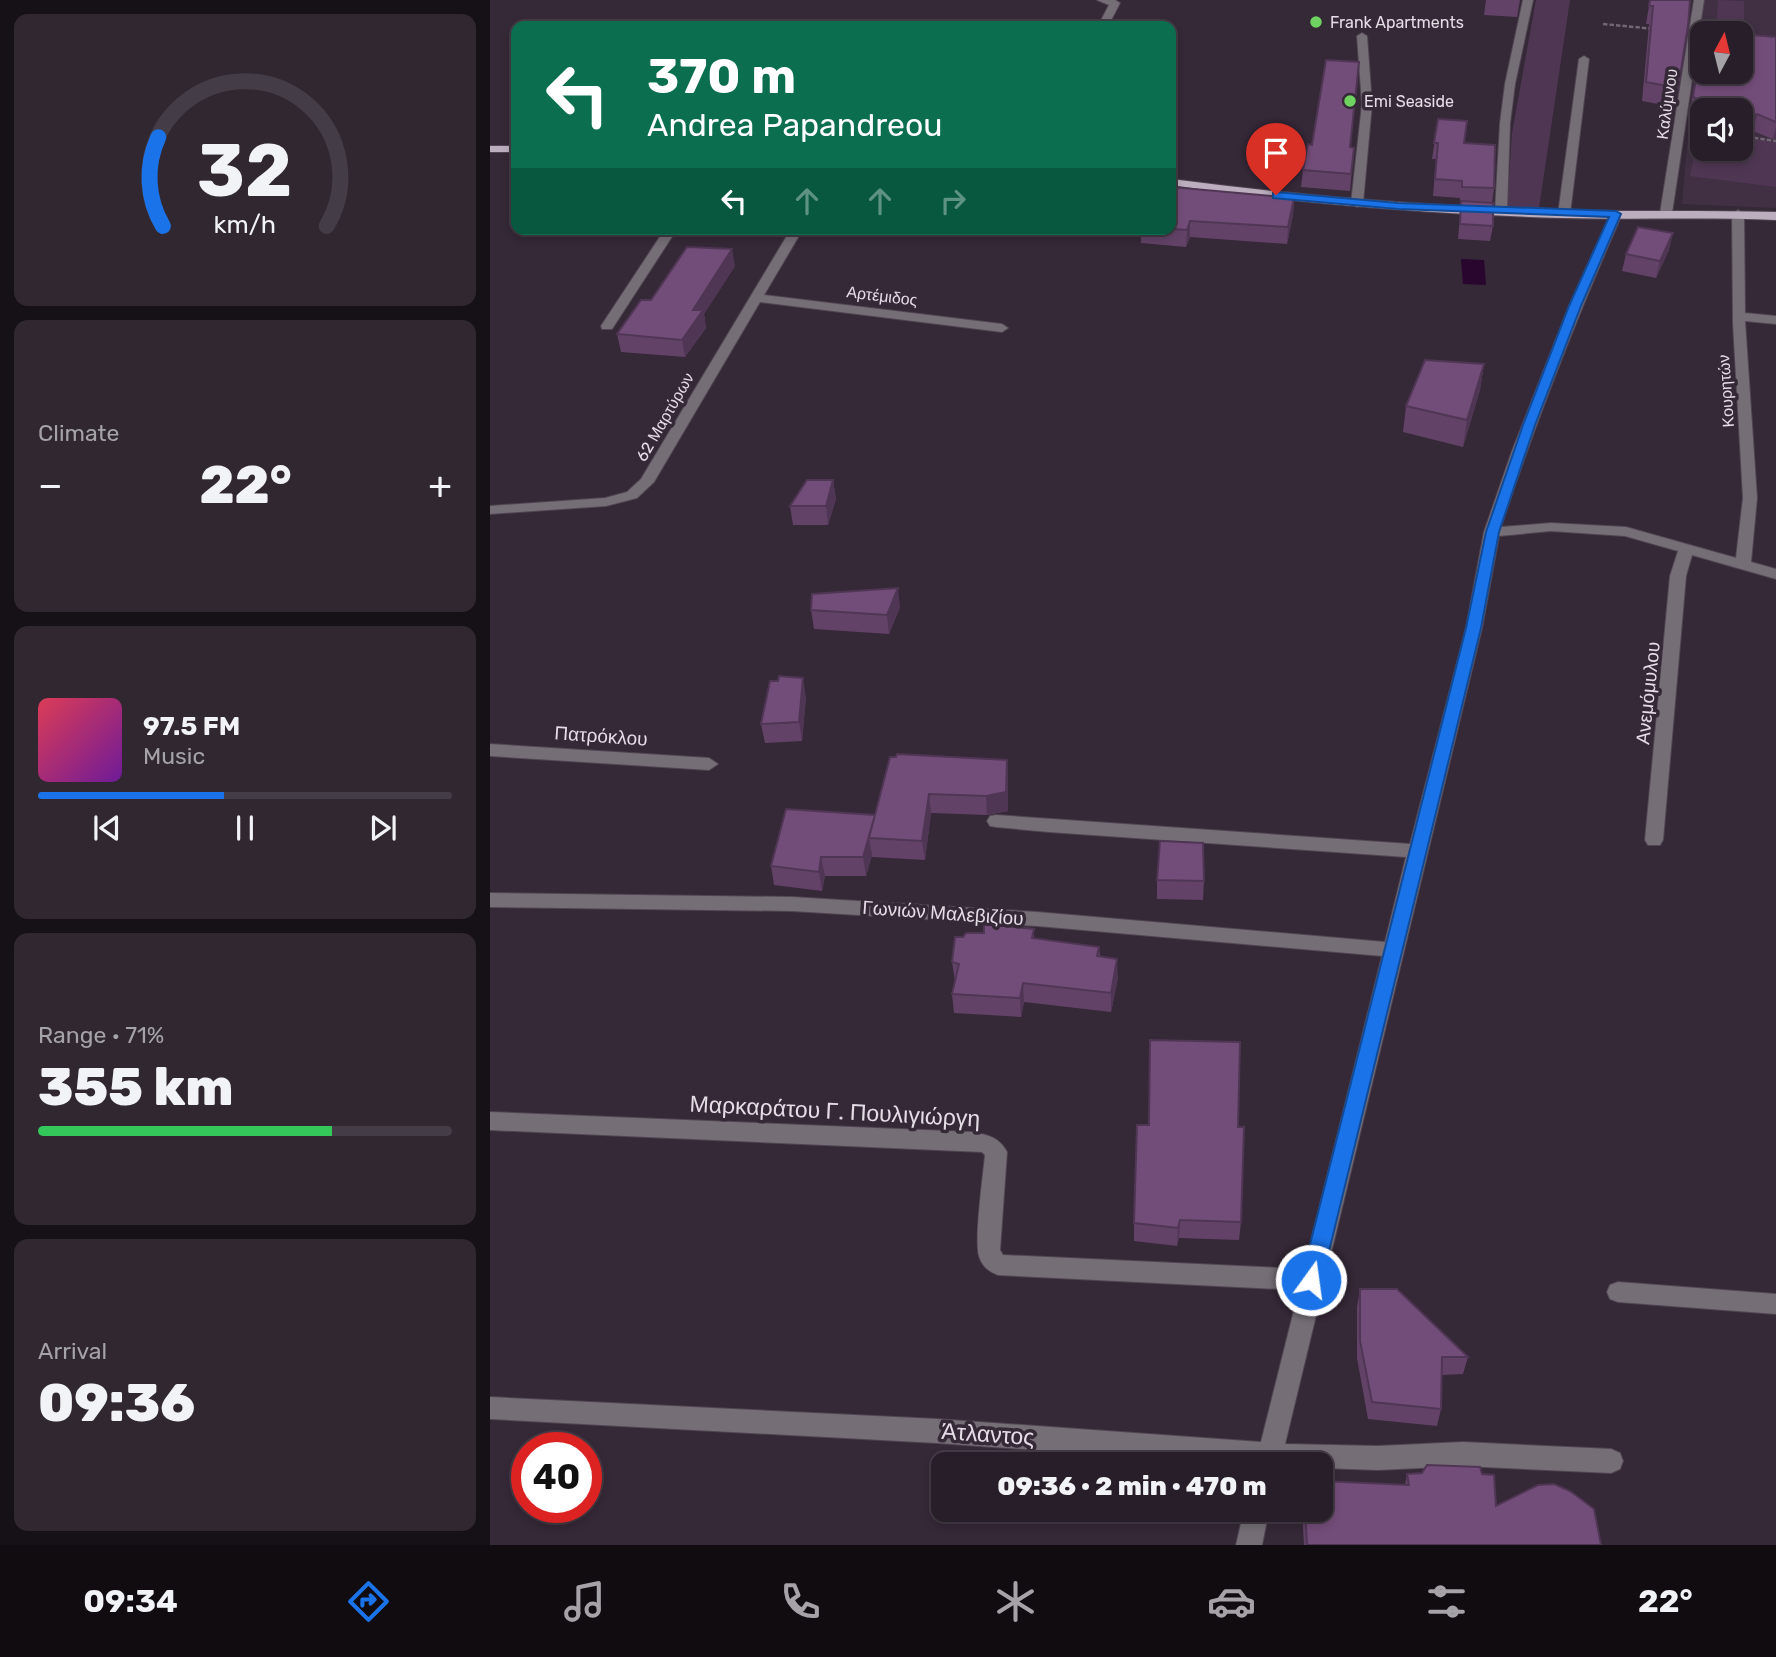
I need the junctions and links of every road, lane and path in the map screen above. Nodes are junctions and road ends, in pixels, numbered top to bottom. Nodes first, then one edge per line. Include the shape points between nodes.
1 (1102, 0) edge
2 (1528, 0) edge
3 (1699, 0) edge
4 (1106, 21) edge
5 (1696, 21) edge
6 (1603, 24) dead end
7 (1690, 32) edge
8 (1362, 36) dead end
9 (1690, 58) edge
10 (1584, 59) dead end
11 (1753, 138) edge
12 (1776, 141) edge
13 (490, 149) edge
14 (511, 149) edge
15 (1176, 183) edge
16 (1357, 203) junction
17 (1501, 211) junction
18 (1666, 213) junction
19 (1564, 214) junction
20 (1616, 214) junction
21 (1738, 214) junction
22 (1776, 216) edge
23 (667, 235) edge
24 (794, 235) edge
25 (758, 298) junction
26 (1739, 316) junction
27 (1776, 320) edge
28 (607, 326) dead end
29 (1002, 328) dead end
30 (490, 510) edge
31 (1492, 532) junction
32 (1686, 550) junction
33 (1743, 565) junction
34 (1776, 574) edge
35 (490, 750) edge
36 (709, 764) dead end
37 (996, 821) dead end
38 (1654, 840) dead end
39 (1417, 851) junction
40 (490, 900) edge
41 (1394, 950) junction
42 (490, 1121) edge
43 (1311, 1280) junction
44 (1618, 1292) dead end
45 (1776, 1304) edge
46 (490, 1408) edge
47 (1214, 1452) edge
48 (1271, 1452) edge
49 (1333, 1459) edge
50 (1611, 1461) dead end
51 (1254, 1522) edge
52 (1249, 1545) edge

1 - 4 street via 1115,3
2 - 17 street via 1505,123
3 - 5 street, Καλύμνου
6 - 7 path
8 - 16 street via 1367,104
9 - 18 street, Καλύμνου
10 - 19 street
11 - 12 path
13 - 14 main road
15 - 16 main road
16 - 17 main road
17 - 19 main road
18 - 20 main road
18 - 21 main road
19 - 20 main road
20 - 31 street via 1575,306
21 - 22 main road
21 - 26 street, Κουρητών
23 - 28 street
24 - 25 street, 62 Μαρτύρων
25 - 29 street, Αρτέμιδος
25 - 30 street, 62 Μαρτύρων via 688,409 662,460 632,495 606,502
26 - 27 street
26 - 33 street, Κουρητών via 1750,498
31 - 32 street via 1605,529
31 - 39 street via 1474,628
32 - 33 street
32 - 38 street, Ανεμόμυλου via 1678,576
33 - 34 street
35 - 36 street, Πατρόκλου
37 - 39 street
39 - 41 street
40 - 41 street, Γωνιών Μαλεβιζίου via 792,904 1237,934
41 - 43 street
42 - 43 street, Μαρκαράτου Γ. Πουλιγιώργη via 988,1144 996,1152 989,1250 998,1265
43 - 48 street
44 - 45 street
46 - 47 street, Άτλαντος via 937,1431
49 - 50 street, Άτλαντος via 1463,1454
51 - 52 street

